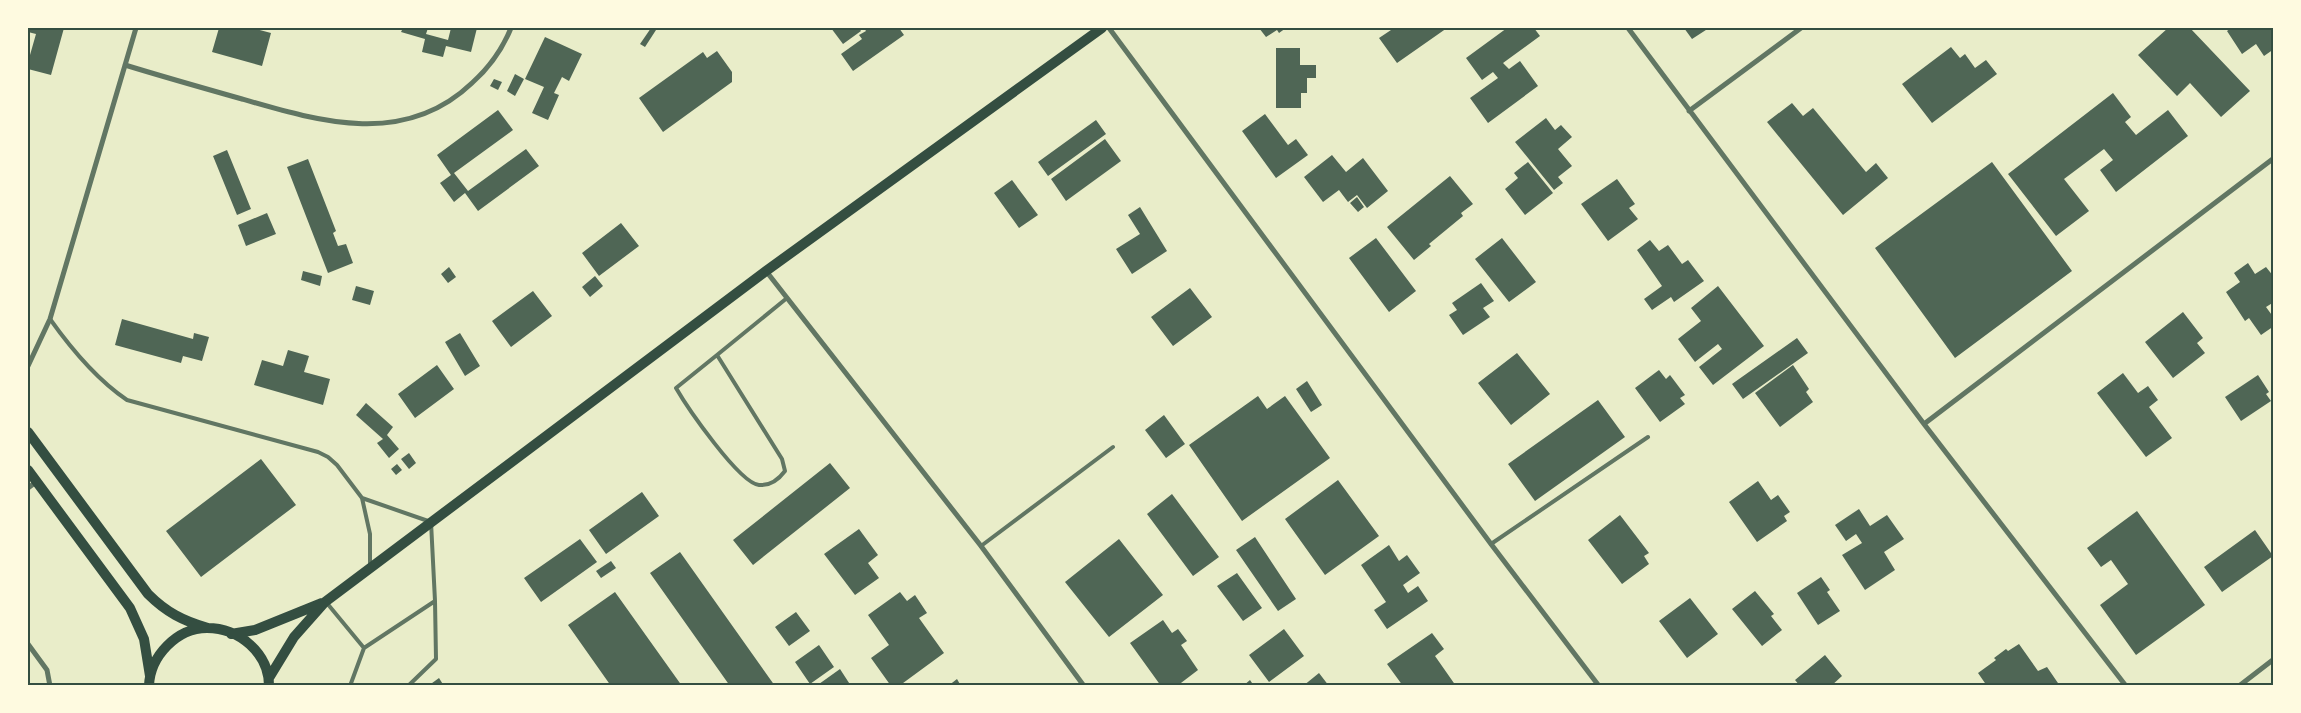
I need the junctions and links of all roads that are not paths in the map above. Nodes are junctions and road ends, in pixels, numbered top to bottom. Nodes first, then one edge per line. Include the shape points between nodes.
1 (136, 28) edge
2 (511, 28) edge
3 (1102, 28) edge
4 (1109, 28) edge
5 (1628, 28) edge
6 (1801, 28) edge
7 (125, 65) junction
8 (1689, 111) junction
9 (2274, 158) edge
10 (766, 271) junction
11 (786, 298) junction
12 (50, 319) junction
13 (717, 355) junction
14 (28, 366) edge
15 (1924, 424) junction
16 (28, 432) edge
17 (1648, 437) dead end
18 (1113, 447) dead end
19 (28, 470) edge
20 (36, 482) junction
21 (28, 488) edge
22 (362, 498) junction
23 (431, 522) junction
24 (1491, 544) junction
25 (981, 546) junction
26 (370, 567) junction
27 (435, 600) junction
28 (325, 602) junction
29 (208, 628) junction
30 (230, 634) junction
31 (28, 644) edge
32 (364, 648) junction
33 (2274, 659) edge
34 (149, 681) edge
35 (269, 682) edge
36 (50, 686) edge
37 (350, 686) edge
38 (408, 686) edge
39 (1084, 686) edge
40 (1599, 686) edge
41 (2126, 686) edge
42 (2239, 686) edge

1 - 7 street
2 - 7 street via 489,68 447,105 397,122 367,125 304,117
3 - 10 main road
4 - 24 street
5 - 8 street
6 - 8 street
7 - 12 street
8 - 15 street
9 - 15 street
10 - 11 street
10 - 23 main road
11 - 13 lane
11 - 25 street
12 - 14 street
12 - 22 lane via 74,353 127,400 318,452 336,465
13 - 13 lane via 782,459 785,471 777,480 759,485 744,478 676,388
15 - 41 street
16 - 29 main road via 148,594 175,617
17 - 24 lane
18 - 25 lane
19 - 20 main road
20 - 21 street
20 - 34 main road via 130,608 144,639
22 - 23 lane
22 - 26 lane via 370,534
23 - 26 main road
23 - 27 lane
24 - 40 street
25 - 39 street
26 - 28 main road
27 - 32 lane
27 - 38 lane via 436,659
28 - 30 main road via 255,630
28 - 32 lane
28 - 35 main road via 294,637
29 - 30 main road
29 - 34 main road via 188,632 170,642 157,658
30 - 35 main road via 253,646 264,661
31 - 36 street via 48,670
32 - 37 lane
33 - 42 street

